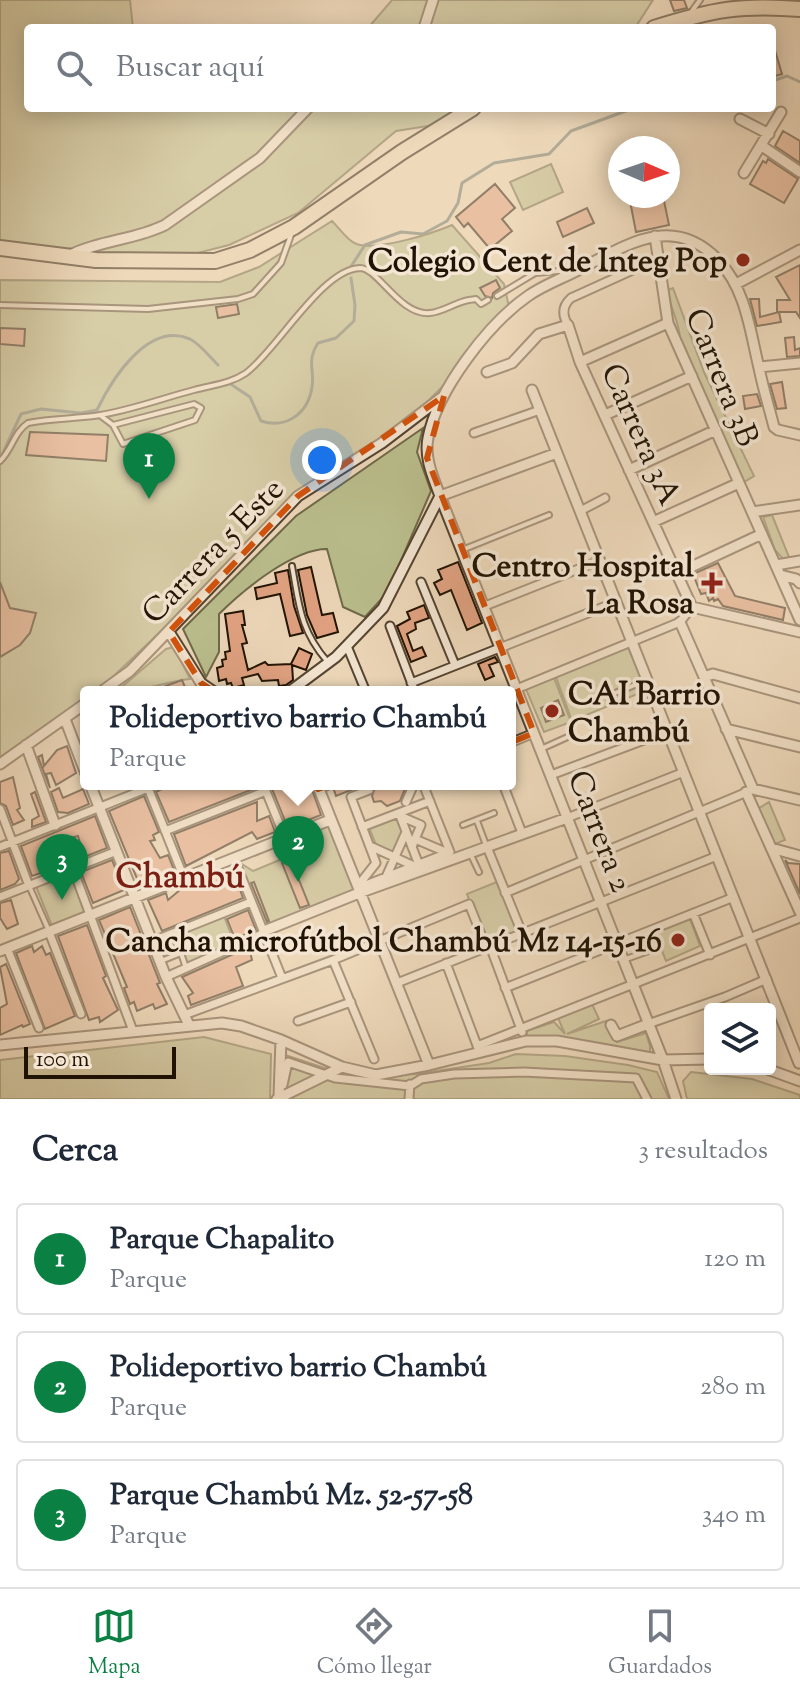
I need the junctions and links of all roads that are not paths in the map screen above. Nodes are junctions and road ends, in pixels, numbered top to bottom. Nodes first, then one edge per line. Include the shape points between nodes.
1 (433, 0) edge
2 (700, 0) edge
3 (755, 3) edge
4 (800, 9) edge
5 (673, 22) junction
6 (425, 24) edge
7 (667, 24) edge
8 (304, 112) edge
9 (467, 112) edge
10 (781, 112) dead end
11 (740, 119) dead end
12 (769, 134) junction
13 (762, 146) junction
14 (800, 172) edge
15 (744, 173) dead end
16 (294, 227) junction
17 (655, 236) junction
18 (0, 248) edge
19 (800, 250) edge
20 (67, 256) junction
21 (657, 259) junction
22 (580, 269) junction
23 (736, 284) junction
24 (497, 296) dead end
25 (488, 300) dead end
26 (0, 305) edge
27 (668, 323) junction
28 (568, 325) junction
29 (580, 362) junction
30 (800, 363) edge
31 (759, 367) junction
32 (487, 372) dead end
33 (692, 376) junction
34 (532, 390) dead end
35 (444, 396) junction
36 (540, 410) junction
37 (101, 415) junction
38 (605, 415) junction
39 (113, 425) junction
40 (716, 430) junction
41 (474, 433) dead end
42 (800, 435) edge
43 (557, 453) junction
44 (0, 461) edge
45 (629, 470) junction
46 (739, 483) junction
47 (440, 496) junction
48 (605, 498) dead end
49 (800, 505) edge
50 (584, 509) dead end
51 (752, 512) junction
52 (549, 515) dead end
53 (653, 522) junction
54 (762, 534) junction
55 (462, 550) junction
56 (800, 561) edge
57 (591, 564) dead end
58 (292, 566) dead end
59 (778, 570) junction
60 (676, 574) junction
61 (421, 582) dead end
62 (800, 583) edge
63 (616, 602) junction
64 (485, 606) junction
65 (692, 607) junction
66 (800, 620) edge
67 (680, 622) junction
68 (390, 626) dead end
69 (169, 632) junction
70 (800, 632) edge
71 (631, 642) junction
72 (347, 646) junction
73 (501, 647) junction
74 (328, 662) junction
75 (455, 665) junction
76 (704, 677) junction
77 (648, 680) junction
78 (411, 683) junction
79 (109, 686) edge
80 (205, 686) edge
81 (297, 686) edge
82 (364, 686) edge
83 (412, 686) edge
84 (512, 686) edge
85 (516, 689) edge
86 (610, 695) dead end
87 (516, 696) edge
88 (800, 698) edge
89 (80, 708) edge
90 (65, 719) junction
91 (726, 729) junction
92 (668, 731) junction
93 (534, 733) junction
94 (572, 735) dead end
95 (516, 740) edge
96 (26, 745) junction
97 (800, 747) edge
98 (541, 749) junction
99 (80, 756) edge
100 (0, 764) edge
101 (684, 772) junction
102 (551, 775) junction
103 (92, 790) edge
104 (138, 790) edge
105 (146, 790) edge
106 (259, 790) edge
107 (265, 790) edge
108 (319, 790) edge
109 (369, 790) dead end
110 (412, 790) edge
111 (419, 790) edge
112 (426, 790) edge
113 (505, 790) edge
114 (750, 791) junction
115 (429, 797) junction
116 (800, 800) edge
117 (406, 802) dead end
118 (99, 807) junction
119 (0, 809) edge
120 (700, 811) junction
121 (494, 813) dead end
122 (400, 815) junction
123 (567, 818) junction
124 (330, 820) junction
125 (477, 821) junction
126 (55, 825) junction
127 (463, 825) dead end
128 (362, 827) junction
129 (165, 831) junction
130 (406, 832) junction
131 (522, 833) junction
132 (285, 838) junction
133 (12, 842) junction
134 (414, 843) junction
135 (370, 846) junction
136 (431, 846) junction
137 (0, 847) edge
138 (487, 847) junction
139 (771, 848) junction
140 (117, 851) junction
141 (448, 853) junction
142 (470, 853) junction
143 (717, 856) junction
144 (800, 856) edge
145 (234, 858) junction
146 (395, 858) junction
147 (584, 860) junction
148 (419, 864) junction
149 (73, 869) junction
150 (479, 872) dead end
151 (386, 877) junction
152 (184, 878) junction
153 (29, 886) junction
154 (359, 893) junction
155 (505, 893) junction
156 (0, 897) edge
157 (734, 897) junction
158 (135, 898) junction
159 (600, 901) junction
160 (251, 902) junction
161 (799, 910) edge
162 (693, 913) junction
163 (91, 915) junction
164 (49, 932) junction
165 (264, 932) junction
166 (522, 933) junction
167 (173, 935) dead end
168 (750, 939) junction
169 (381, 940) junction
170 (153, 941) junction
171 (617, 943) junction
172 (488, 946) junction
173 (654, 949) dead end
174 (4, 950) edge
175 (181, 953) junction
176 (710, 955) junction
177 (333, 960) junction
178 (623, 960) junction
179 (161, 961) junction
180 (446, 963) junction
181 (185, 965) dead end
182 (166, 977) junction
183 (282, 978) junction
184 (767, 979) junction
185 (397, 983) junction
186 (634, 986) junction
187 (505, 988) junction
188 (351, 1002) junction
189 (81, 1014) dead end
190 (184, 1015) junction
191 (298, 1021) dead end
192 (648, 1024) junction
193 (189, 1025) junction
194 (611, 1025) dead end
195 (39, 1028) dead end
196 (133, 1031) junction
197 (522, 1031) junction
198 (281, 1040) junction
199 (526, 1041) junction
200 (0, 1045) edge
201 (479, 1050) junction
202 (374, 1059) dead end
203 (704, 1059) edge
204 (663, 1060) junction
205 (799, 1063) edge
206 (429, 1065) junction
207 (342, 1067) junction
208 (776, 1072) edge
209 (410, 1079) junction
210 (800, 1081) edge
211 (279, 1098) edge
212 (409, 1099) edge
213 (647, 1099) edge
214 (676, 1099) edge

1 - 6 street
2 - 5 lane
3 - 4 main road
3 - 5 main road
5 - 7 main road
8 - 20 street via 260,158 165,225
9 - 16 main road
10 - 12 street
11 - 12 street
12 - 13 street
13 - 14 street
13 - 15 street
16 - 20 main road via 215,261
16 - 26 lane via 281,263 253,294 238,299 148,309
17 - 21 street, Carrera 3B
17 - 22 street via 638,239
17 - 23 street via 697,244 719,260
18 - 20 main road
19 - 23 street
21 - 27 street, Carrera 3B
21 - 28 street via 571,298 564,306
22 - 24 lane via 535,273
22 - 35 street via 509,310
23 - 31 street
25 - 37 lane via 417,312 360,268 319,290 274,347 244,374 221,385
27 - 29 street
27 - 33 street, Carrera 3B
28 - 29 street, Carrera 3A
28 - 32 street via 539,334 512,363
29 - 38 street, Carrera 3A
30 - 31 street
31 - 42 street via 774,427
33 - 38 street
33 - 40 street, Carrera 3B
34 - 36 street
35 - 47 street, Carrera 2 via 428,437 427,458
35 - 69 street, Carrera 5 Este via 298,496
36 - 41 street
36 - 43 street
37 - 39 lane
37 - 44 lane via 28,423
38 - 45 street, Carrera 3A
39 - 39 lane via 194,404 201,408 195,420 123,444
40 - 45 street
40 - 46 street, Carrera 3B
43 - 47 street
43 - 63 street
45 - 53 street, Carrera 3A
46 - 51 street, Carrera 3B
46 - 53 street
47 - 55 street, Carrera 2
47 - 72 street via 383,608
48 - 50 street
49 - 51 street
51 - 54 street, Carrera 3B
52 - 55 lane
53 - 60 street, Carrera 3A
54 - 59 street, Carrera 3B
54 - 60 street
55 - 64 street, Carrera 2
56 - 59 street
57 - 64 street
58 - 74 lane via 303,622 311,643
59 - 62 street
59 - 66 street, Carrera 3B
60 - 65 street, Carrera 3A
61 - 75 street
63 - 71 street
63 - 73 street
64 - 73 street, Carrera 2
65 - 67 street
65 - 70 street
67 - 71 street
67 - 76 street
68 - 78 street
69 - 79 street, Carrera 5 Este
69 - 80 street
71 - 77 street
71 - 85 street
72 - 74 street
72 - 82 street
73 - 75 street
73 - 84 street, Carrera 2
74 - 81 street
75 - 78 street
76 - 88 street via 713,674
76 - 91 street
77 - 86 lane
77 - 92 street
78 - 83 street
87 - 93 street, Carrera 2
89 - 90 street
90 - 96 street
90 - 99 street
91 - 97 street
91 - 114 street
92 - 101 street
92 - 102 street
93 - 95 street
93 - 98 street, Carrera 2
94 - 98 lane
96 - 100 street
96 - 126 street
98 - 102 street, Carrera 2
101 - 120 street
101 - 123 street
102 - 123 street, Carrera 2
103 - 118 street
104 - 118 street
105 - 129 street
106 - 129 street
107 - 132 street
108 - 124 street
109 - 128 street via 351,797
110 - 117 street
111 - 115 street
112 - 115 street
113 - 131 street
114 - 116 street
114 - 120 street
114 - 139 street
115 - 122 street
115 - 141 street
118 - 126 street
118 - 140 street
119 - 133 street
120 - 143 street
120 - 147 street
121 - 125 lane
122 - 128 street
122 - 130 street
122 - 134 street via 421,825
123 - 131 street
123 - 147 street, Carrera 2
124 - 132 street
124 - 154 street
125 - 127 lane
125 - 138 lane
126 - 133 street
128 - 135 street
129 - 152 street
130 - 134 street
130 - 146 street
131 - 138 street
132 - 145 street
133 - 137 street
133 - 153 street
134 - 136 street
134 - 148 street
135 - 146 street
135 - 151 street via 376,863 361,885
136 - 141 street
136 - 148 street
138 - 142 street
138 - 155 street
139 - 144 street
139 - 161 street
140 - 149 street
140 - 158 street
141 - 148 street
142 - 150 lane
142 - 154 street
143 - 157 street
143 - 159 street
145 - 152 street
145 - 160 street
146 - 148 street
146 - 151 street
147 - 155 street
147 - 159 street, Carrera 2
148 - 151 street
149 - 153 street
149 - 163 street
152 - 158 street
153 - 156 street
153 - 164 lane
154 - 165 street
154 - 169 street
155 - 166 street
157 - 162 street
157 - 168 street
158 - 163 street
158 - 170 street
159 - 166 street
159 - 171 street, Carrera 2
160 - 165 street
160 - 170 street
161 - 168 street
162 - 171 street
162 - 176 street
163 - 164 street
163 - 196 street
164 - 174 street
164 - 189 street
165 - 182 street
165 - 183 street
166 - 172 street
167 - 175 lane
168 - 176 street
168 - 184 street
169 - 172 street via 469,904
169 - 177 street
169 - 185 street
170 - 179 street
171 - 178 street, Carrera 2
171 - 187 street
172 - 180 street
172 - 187 street
173 - 178 lane
174 - 195 street
175 - 179 lane
175 - 181 lane
176 - 186 street
177 - 183 street
177 - 188 street
178 - 186 street, Carrera 2
179 - 182 street
180 - 185 street
180 - 201 street
182 - 190 street
183 - 190 street
184 - 192 street
184 - 205 street
185 - 206 street
186 - 192 street, Carrera 2
186 - 197 street
187 - 197 street
188 - 191 street
188 - 202 street
190 - 193 street
192 - 194 street via 617,1036
192 - 204 street, Carrera 2
193 - 196 street
193 - 198 street via 241,1026
196 - 200 street
197 - 199 street
197 - 201 street
198 - 207 street
198 - 211 street
199 - 201 street
199 - 204 street via 557,1041
201 - 206 street
203 - 204 street
204 - 214 street, Carrera 2
206 - 209 street
207 - 209 street
207 - 211 street
208 - 210 street
209 - 211 street via 335,1078 288,1062
209 - 212 street
209 - 213 street via 524,1072 636,1078

